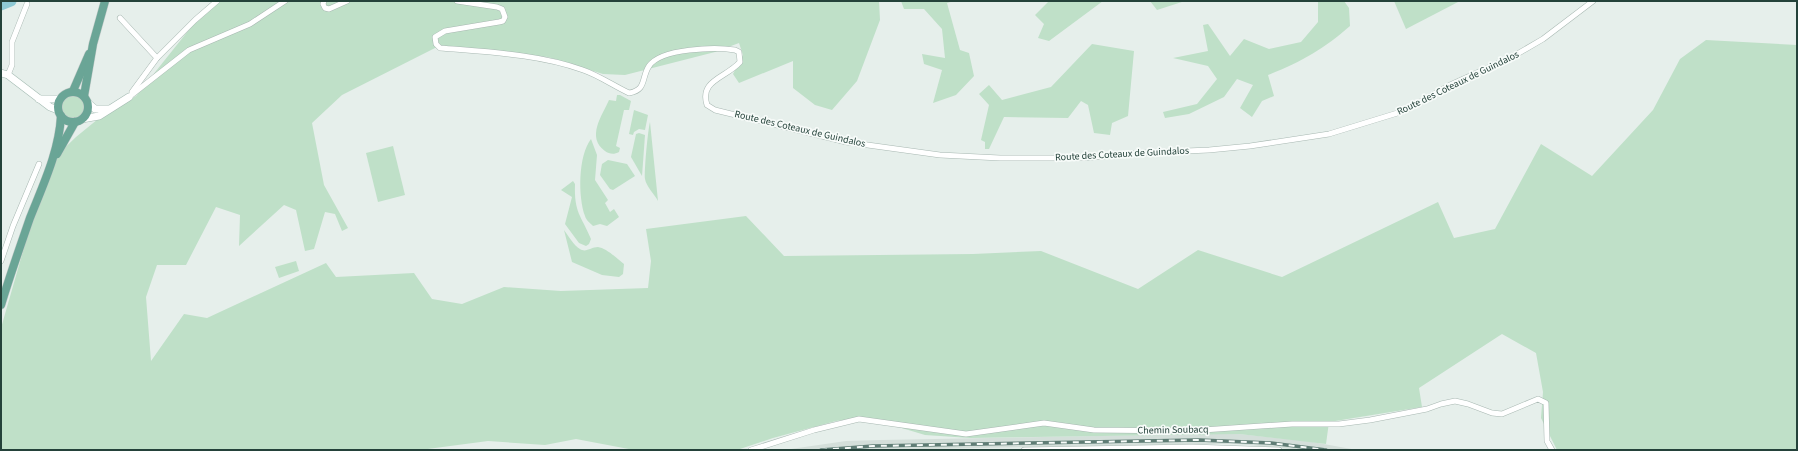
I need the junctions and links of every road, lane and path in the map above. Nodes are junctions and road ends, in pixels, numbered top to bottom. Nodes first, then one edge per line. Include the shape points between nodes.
1 (105, 1) edge
2 (217, 1) edge
3 (285, 1) edge
4 (324, 1) edge
5 (347, 1) edge
6 (457, 1) edge
7 (1593, 1) edge
8 (27, 4) dead end
9 (120, 18) dead end
10 (93, 44) junction
11 (157, 58) junction
12 (4, 74) edge
13 (73, 91) junction
14 (129, 97) junction
15 (39, 99) junction
16 (60, 99) junction
17 (86, 99) junction
18 (109, 109) junction
19 (59, 113) junction
20 (78, 121) junction
21 (52, 162) junction
22 (39, 164) dead end
23 (1, 261) edge
24 (1, 305) edge
25 (1091, 449) edge
26 (751, 450) edge
27 (1024, 450) edge
28 (1279, 450) edge
29 (1552, 450) edge

1 - 10 main road
2 - 11 street
3 - 14 street via 250,24 189,50
4 - 5 street via 325,8 329,9
6 - 7 street, Route des Coteaux de Guindalos via 497,7 502,9 505,17 499,22 445,31 435,37 440,48 558,62 584,70 629,93 642,88 650,66 667,54 695,50 735,50 739,52 740,62 706,89 704,97 707,105 715,110 846,142 940,155 1000,158 1083,158 1209,150 1329,134 1404,111 1450,85 1512,57 1543,39
8 - 12 street via 12,42 12,65
9 - 11 street
10 - 13 main road
10 - 17 main road
11 - 14 street
12 - 15 street
13 - 16 main road via 65,93
13 - 17 main road
14 - 18 street
15 - 16 street
15 - 19 street
16 - 19 main road
17 - 18 street via 96,109
17 - 20 main road via 88,112
18 - 20 street via 99,116
19 - 20 main road via 64,120
19 - 21 main road via 60,131
20 - 21 main road
21 - 24 main road via 16,256
22 - 23 street
25 - 27 street
25 - 28 street via 1192,447
26 - 29 street, Chemin Soubacq via 814,430 860,419 966,434 1044,423 1094,430 1188,431 1362,421 1455,401 1502,414 1538,399 1546,403 1547,440

